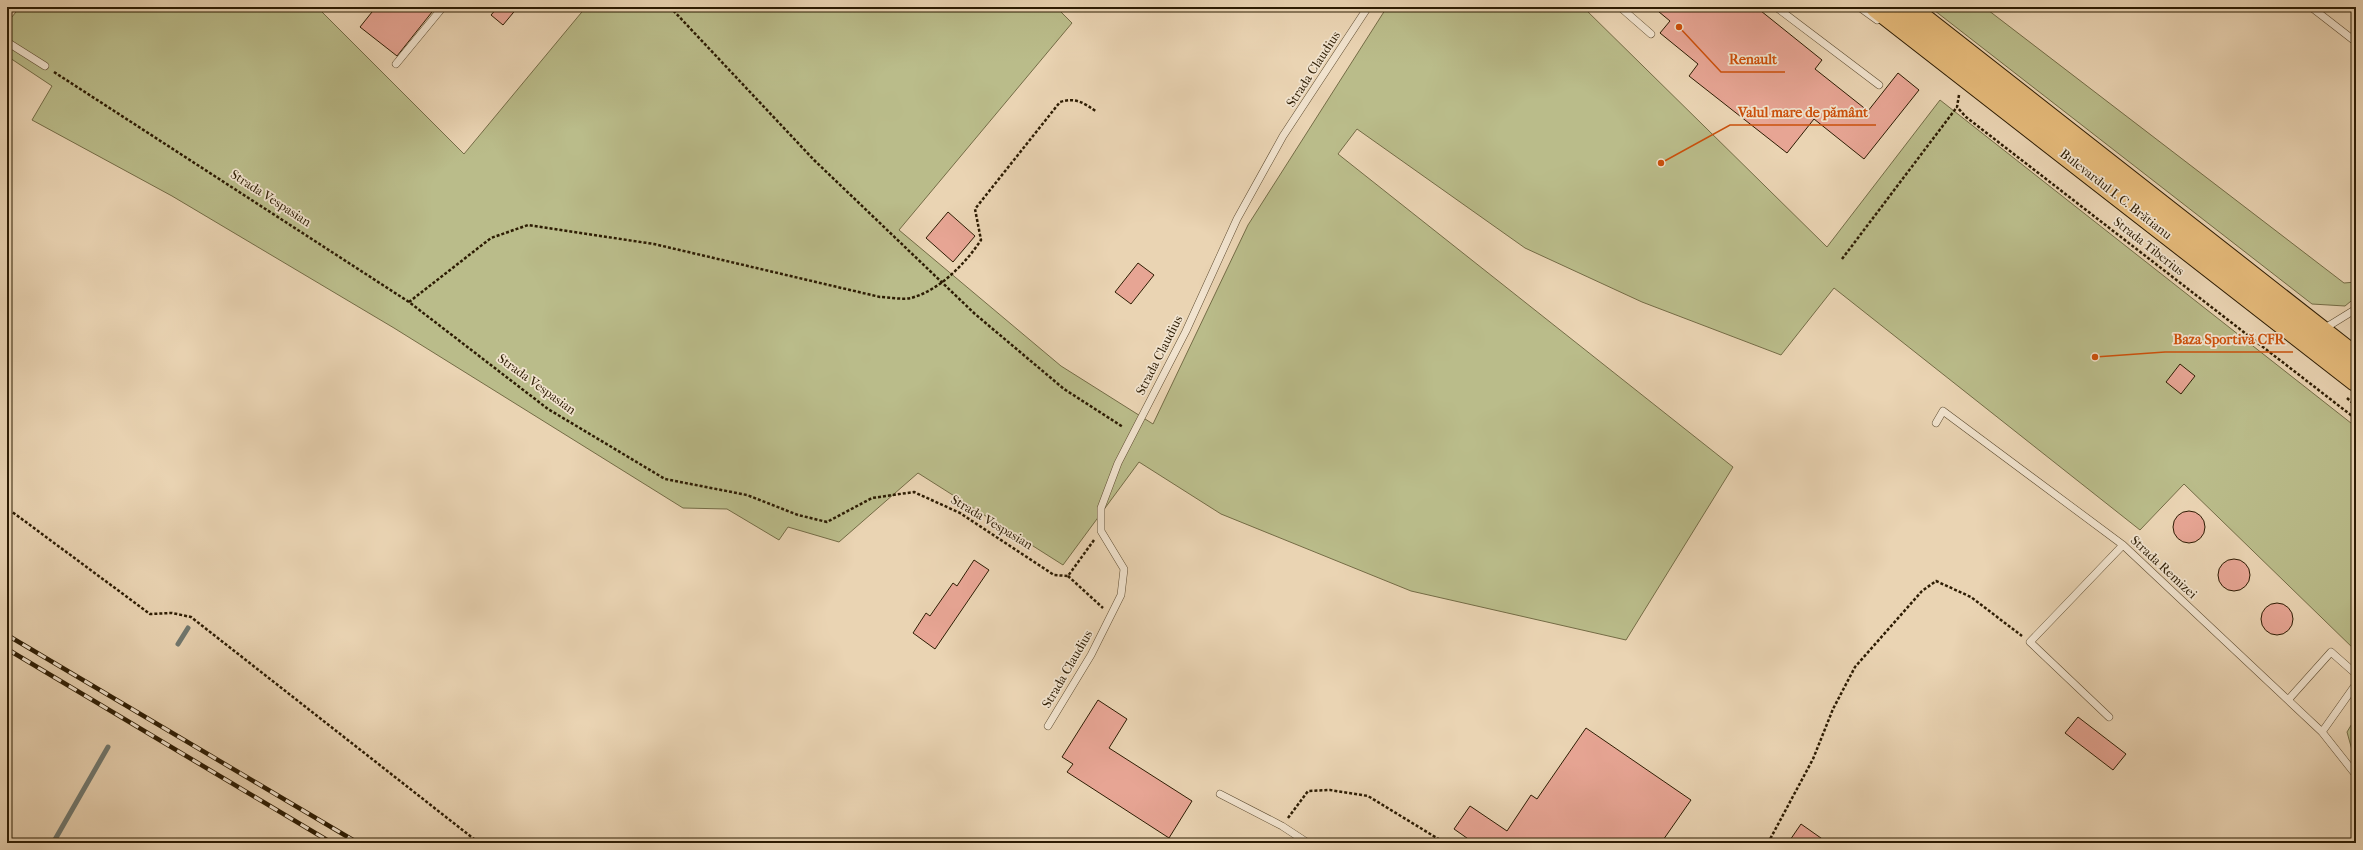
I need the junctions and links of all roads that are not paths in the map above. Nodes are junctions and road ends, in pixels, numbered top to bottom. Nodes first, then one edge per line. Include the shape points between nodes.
1 (443, 7) edge
2 (1368, 7) edge
3 (1620, 7) edge
4 (1776, 7) edge
5 (1859, 7) edge
6 (1907, 7) edge
7 (2311, 7) edge
8 (1880, 15) edge
9 (1651, 34) dead end
10 (1900, 35) dead end
11 (7, 42) edge
12 (2356, 42) edge
13 (396, 64) dead end
14 (45, 66) road end
15 (1963, 75) junction
16 (1879, 85) dead end
17 (2356, 309) edge
18 (2320, 331) junction
19 (2356, 359) edge
20 (2356, 380) edge
21 (1936, 423) dead end
22 (2123, 545) junction
23 (2356, 674) edge
24 (2356, 684) edge
25 (2288, 700) junction
26 (2108, 717) dead end
27 (1048, 726) dead end
28 (2322, 732) junction
29 (2356, 775) edge
30 (1220, 794) dead end
31 (1308, 843) edge

1 - 13 lane
2 - 27 lane, Strada Claudius via 1283,136 1237,219 1186,331 1118,463 1101,508 1101,531 1124,569 1121,595 1091,655
3 - 9 lane
4 - 16 lane
5 - 8 lane
6 - 18 main road, Bulevardul I. C. Brătianu
7 - 12 lane
8 - 15 main road, Bulevardul I. C. Brătianu
10 - 15 lane
11 - 14 lane
15 - 20 main road, Bulevardul I. C. Brătianu
17 - 18 lane
18 - 19 main road, Bulevardul I. C. Brătianu
21 - 22 lane, Strada Remizei via 1943,411
22 - 25 lane, Strada Remizei
22 - 26 lane via 2030,642
23 - 25 lane via 2331,652
24 - 28 lane
25 - 28 lane, Strada Remizei
28 - 29 lane, Strada Remizei
30 - 31 lane via 1282,826

